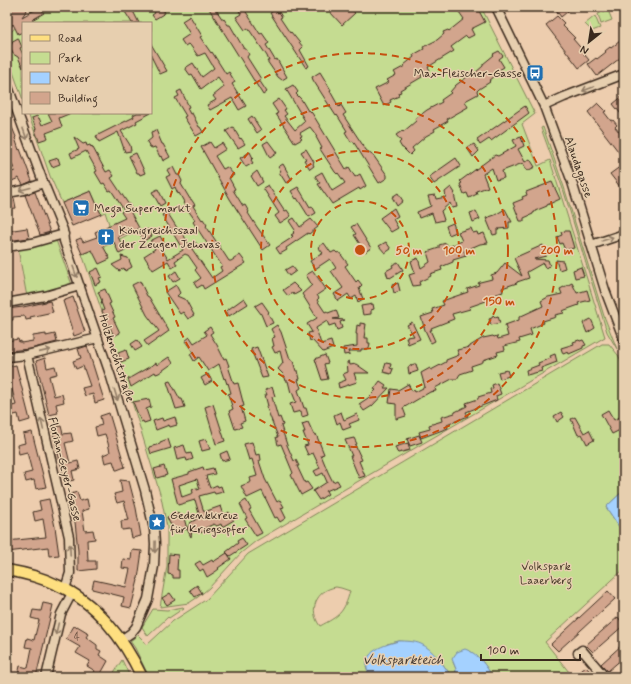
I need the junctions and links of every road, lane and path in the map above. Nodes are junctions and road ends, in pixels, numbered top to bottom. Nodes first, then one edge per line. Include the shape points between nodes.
1 (496, 7) edge
2 (624, 74) edge
3 (7, 84) edge
4 (544, 106) junction
5 (43, 183) junction
6 (7, 193) edge
7 (64, 234) junction
8 (624, 234) edge
9 (591, 245) junction
10 (7, 247) edge
11 (80, 286) junction
12 (7, 303) edge
13 (98, 338) junction
14 (624, 340) edge
15 (27, 355) junction
16 (7, 357) edge
17 (7, 570) edge
18 (68, 591) junction
19 (121, 640) junction
20 (578, 653) dead end
21 (46, 677) edge
22 (142, 677) edge
23 (605, 677) edge

1 - 4 street, Alaudagasse
2 -> 4 street
3 -> 5 street, Holzknechtstraße
4 - 9 street, Alaudagasse via 572,182
5 -> 6 street
5 - 7 street, Holzknechtstraße
7 - 10 street
7 -> 11 street, Holzknechtstraße via 64,241
9 -> 8 street
9 - 14 street, Alaudagasse
11 - 12 street
11 - 13 street, Holzknechtstraße
15 -> 13 street
13 -> 19 street, Holzknechtstraße via 145,490 155,544 154,566 146,607 136,627
15 - 16 street
18 -> 15 street, Florian-Geyer-Gasse via 69,538
17 - 18 main road via 31,575
18 - 19 main road via 96,611
18 -> 21 street, Florian-Geyer-Gasse
19 - 22 main road
20 - 23 street via 582,650

